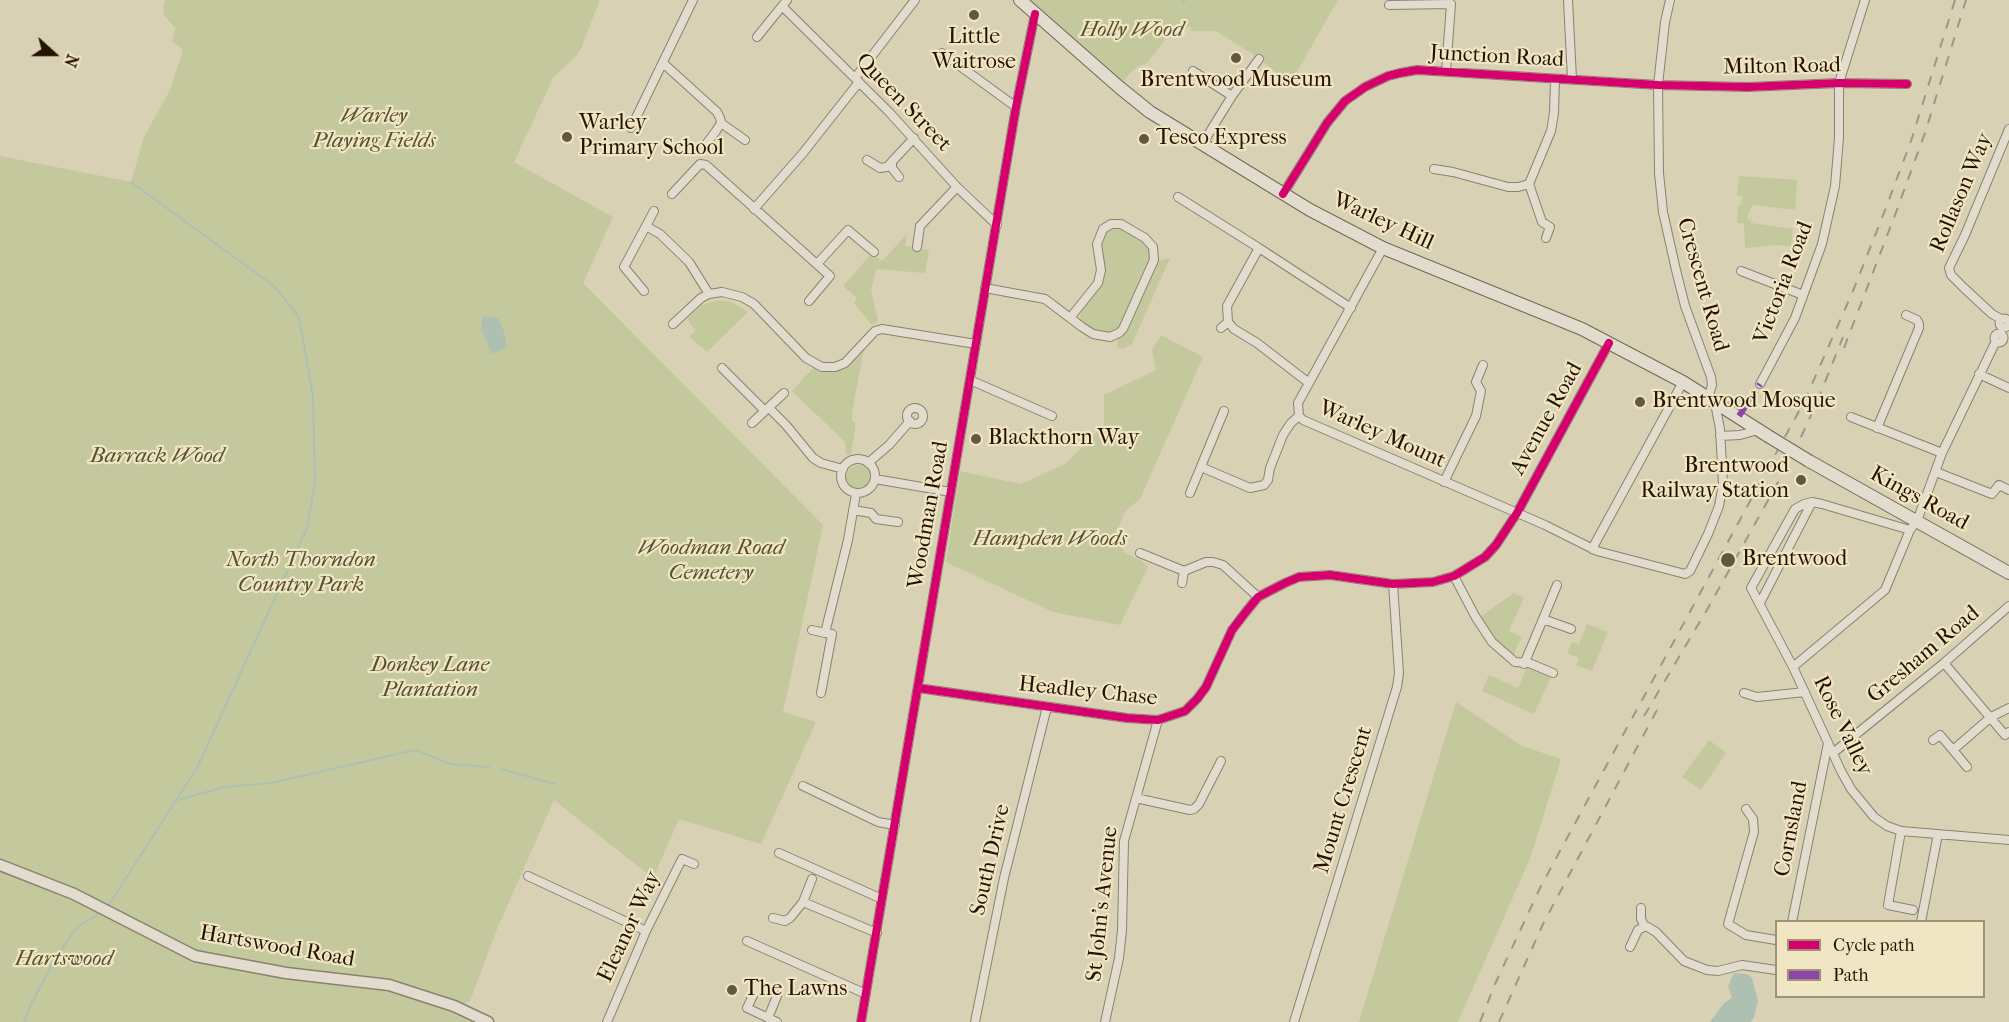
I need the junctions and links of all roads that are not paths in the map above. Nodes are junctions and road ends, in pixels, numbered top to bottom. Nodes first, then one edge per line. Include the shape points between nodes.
1 (693, 0) edge
2 (915, 0) edge
3 (1020, 0) edge
4 (1568, 0) edge
5 (1670, 0) edge
6 (1865, 0) edge
7 (785, 3) edge
8 (1389, 5) dead end
9 (1035, 14) junction
10 (757, 37) dead end
11 (942, 53) dead end
12 (1259, 58) dead end
13 (663, 63) junction
14 (1193, 71) dead end
15 (1446, 71) junction
16 (1572, 79) junction
17 (857, 80) junction
18 (1555, 80) junction
19 (1839, 83) junction
20 (1907, 84) dead end
21 (1658, 85) junction
22 (1232, 96) junction
23 (1016, 107) junction
24 (720, 123) junction
25 (631, 128) dead end
26 (2009, 129) edge
27 (914, 138) junction
28 (745, 140) dead end
29 (707, 143) dead end
30 (1203, 143) junction
31 (867, 160) dead end
32 (892, 163) junction
33 (1434, 170) dead end
34 (899, 177) dead end
35 (1529, 184) junction
36 (957, 187) junction
37 (672, 194) dead end
38 (1283, 194) junction
39 (1178, 197) dead end
40 (754, 208) junction
41 (654, 211) dead end
42 (997, 225) junction
43 (646, 226) junction
44 (1546, 238) dead end
45 (916, 246) dead end
46 (1259, 248) junction
47 (1383, 248) junction
48 (874, 252) dead end
49 (817, 264) junction
50 (1742, 272) dead end
51 (985, 288) junction
52 (644, 291) dead end
53 (709, 294) junction
54 (1803, 295) junction
55 (808, 301) dead end
56 (1351, 308) junction
57 (1906, 315) dead end
58 (1070, 318) junction
59 (674, 324) dead end
60 (2003, 330) edge
61 (1609, 343) junction
62 (976, 344) junction
63 (1483, 365) dead end
64 (722, 368) dead end
65 (1979, 374) junction
66 (970, 381) junction
67 (1683, 382) junction
68 (1309, 383) junction
69 (1760, 384) dead end
70 (2009, 387) edge
71 (784, 393) dead end
72 (1711, 400) junction
73 (767, 410) junction
74 (1224, 411) dead end
75 (1052, 416) dead end
76 (1299, 416) junction
77 (1851, 417) dead end
78 (910, 421) dead end
79 (752, 423) dead end
80 (1877, 428) junction
81 (1763, 433) junction
82 (1720, 436) junction
83 (1942, 453) junction
84 (1809, 461) joint
85 (868, 463) junction
86 (1201, 467) junction
87 (843, 469) junction
88 (1936, 472) junction
89 (875, 479) junction
90 (1444, 482) junction
91 (2009, 490) edge
92 (951, 492) junction
93 (1190, 493) dead end
94 (856, 494) junction
95 (1812, 502) junction
96 (853, 510) junction
97 (1516, 513) junction
98 (898, 522) dead end
99 (1914, 526) junction
100 (1592, 549) junction
101 (1140, 553) dead end
102 (1184, 571) junction
103 (2009, 573) edge
104 (1454, 576) junction
105 (1182, 583) dead end
106 (1393, 584) junction
107 (1557, 585) dead end
108 (1258, 597) junction
109 (1760, 603) junction
110 (2009, 606) edge
111 (1543, 619) junction
112 (1571, 629) dead end
113 (812, 630) dead end
114 (832, 634) junction
115 (1944, 663) junction
116 (1524, 664) junction
117 (1793, 667) junction
118 (1552, 673) dead end
119 (918, 688) junction
120 (1805, 692) junction
121 (821, 693) dead end
122 (1744, 693) dead end
123 (1047, 707) junction
124 (2009, 708) edge
125 (1991, 717) junction
126 (1158, 720) junction
127 (2007, 733) edge
128 (1933, 740) dead end
129 (1828, 743) junction
130 (1953, 750) junction
131 (1833, 753) junction
132 (1216, 764) dead end
133 (1967, 767) dead end
134 (803, 786) dead end
135 (1136, 798) junction
136 (1746, 809) dead end
137 (895, 825) junction
138 (1901, 831) junction
139 (1938, 834) junction
140 (2009, 840) edge
141 (779, 853) dead end
142 (694, 864) dead end
143 (0, 866) edge
144 (528, 876) dead end
145 (812, 879) dead end
146 (882, 899) junction
147 (803, 902) junction
148 (1641, 908) dead end
149 (1912, 910) dead end
150 (773, 918) dead end
151 (1792, 920) edge
152 (1921, 920) edge
153 (1644, 925) junction
154 (646, 931) junction
155 (877, 933) junction
156 (1775, 940) edge
157 (747, 941) dead end
158 (1630, 947) dead end
159 (1775, 970) edge
160 (757, 987) dead end
161 (866, 994) junction
162 (777, 996) dead end
163 (772, 1020) edge
164 (488, 1022) edge
165 (606, 1022) edge
166 (861, 1022) edge
167 (975, 1022) edge
168 (1105, 1022) edge
169 (1293, 1022) edge

1 - 13 street
2 - 17 street
3 - 9 main road, Warley Hill
4 - 16 street
5 - 21 street, Crescent Road
6 - 19 street, Victoria Road
7 - 10 street
7 - 17 street, Queen Street
8 - 15 street via 1451,4
9 - 23 street, Woodman Road
9 - 30 main road, Warley Hill via 1150,112
11 - 23 street
12 - 22 street
13 - 24 street via 717,112
13 - 25 street
14 - 22 street
15 - 18 street, Junction Road
15 - 38 street, Junction Road via 1417,70 1388,76 1345,101
16 - 18 street, Junction Road
16 - 21 street, Junction Road
17 - 27 street, Queen Street
17 - 40 street via 803,153
18 - 35 street via 1551,130
19 - 20 street, Milton Road
19 - 21 street, Milton Road
19 - 54 street, Victoria Road via 1835,186 1822,244
21 - 72 street, Crescent Road via 1657,144 1664,212 1685,306 1711,377
22 - 30 street
23 - 42 street, Woodman Road
24 - 28 street
24 - 29 street
26 - 60 street, Rollason Way via 1949,268 1951,275
27 - 32 street
27 - 36 street, Queen Street
30 - 38 main road, Warley Hill
31 - 32 street via 880,168
32 - 34 street
33 - 35 street via 1508,187
35 - 44 street via 1542,222 1550,227
36 - 42 street, Queen Street
36 - 45 street via 920,226
37 - 40 street via 703,163
38 - 47 main road, Warley Hill
39 - 46 street
40 - 49 street
41 - 43 street
42 - 51 street, Woodman Road
43 - 52 street via 624,267
43 - 53 street via 689,262
46 - 56 street
46 - 68 street via 1230,299 1224,325 1266,349
47 - 56 street, Warley Mount
47 - 61 main road, Warley Hill
48 - 49 street via 848,230
49 - 55 street via 831,276
50 - 54 street
51 - 58 street via 1045,299
51 - 62 street, Woodman Road
53 - 59 street
53 - 62 street via 734,294 753,304 806,358 822,367 845,363 875,331 882,329
54 - 69 street, Victoria Road via 1788,333
56 - 68 street, Warley Mount
57 - 80 street via 1917,320 1919,328
58 - 58 street via 1099,336 1119,333 1154,260 1153,247 1145,238 1116,223 1103,229 1097,243 1101,270 1098,283
60 - 65 street
61 - 67 main road, Warley Hill
61 - 97 street, Avenue Road
62 - 66 street, Woodman Road
63 - 90 street via 1476,382 1481,391 1476,416
64 - 73 street
65 - 70 street
65 - 83 street
66 - 75 street
66 - 92 street, Woodman Road
67 - 72 main road, Warley Hill
67 - 100 street
68 - 76 street, Warley Mount via 1298,403
71 - 73 street
72 - 81 main road, Warley Hill
72 - 82 street, Crescent Road
73 - 79 street
73 - 87 street via 786,425 813,458
74 - 86 street
76 - 86 street via 1283,435 1264,485 1250,488
76 - 90 street, Warley Mount
77 - 80 street
78 - 85 street
80 - 83 street
81 - 82 street
81 - 84 main road, Warley Hill, bridge
82 - 100 street, Warley Mount via 1721,497 1690,571 1679,573
83 - 88 street
84 - 99 main road, Kings Road
85 - 87 street via 852,460
85 - 89 street
86 - 93 street
87 - 94 street via 843,484
88 - 91 street via 1992,494 1999,485
88 - 99 street
89 - 92 street
89 - 94 street via 871,488
90 - 97 street, Warley Mount
92 - 119 street, Woodman Road
94 - 96 street
95 - 99 street
95 - 109 street
95 - 109 street, Rose Valley via 1796,509 1751,588
96 - 98 street
96 - 114 street
97 - 100 street, Warley Mount
97 - 104 street, Headley Chase via 1485,557
99 - 103 main road, Kings Road
99 - 117 street via 1885,591
101 - 102 street
102 - 105 street
102 - 108 street via 1206,562 1223,565
104 - 106 street, Headley Chase via 1433,582
104 - 116 street via 1492,642
106 - 108 street, Headley Chase via 1315,575 1292,580
106 - 169 street, Mount Crescent via 1397,687
107 - 111 street
108 - 126 street, Headley Chase via 1232,630 1197,699 1185,711
109 - 117 street, Rose Valley
110 - 115 street, Gresham Road
111 - 112 street
111 - 116 street
113 - 114 street
114 - 121 street
115 - 125 street
115 - 131 street, Gresham Road
116 - 118 street
117 - 120 street, Rose Valley
119 - 123 street, Headley Chase
119 - 137 street, Woodman Road
120 - 122 street via 1757,697
120 - 129 street, Rose Valley
123 - 126 street, Headley Chase
123 - 167 street, South Drive via 1004,878
124 - 125 street
125 - 127 street
125 - 130 street
126 - 135 street, St John's Avenue
128 - 130 street via 1940,735
129 - 131 street, Rose Valley
129 - 151 street, Cornsland
130 - 133 street
131 - 138 street, Rose Valley via 1862,803 1887,826
132 - 135 street via 1194,809
134 - 137 street via 878,822
135 - 168 street, St John's Avenue via 1124,840 1122,930
136 - 156 street via 1753,819 1754,832 1728,924 1746,935
137 - 146 street, Woodman Road
138 - 139 street, Rose Valley
138 - 149 street via 1888,905
139 - 140 street, Rose Valley
139 - 152 street
141 - 146 street
142 - 154 street, Eleanor Way via 682,859
143 - 164 street, Hartswood Road via 74,894 195,956 286,974 389,985 454,1006
144 - 154 street
145 - 147 street
146 - 155 street, Woodman Road
147 - 150 street via 785,921
147 - 155 street
148 - 153 street
153 - 158 street
153 - 159 street via 1684,961 1707,970 1742,965
154 - 165 street, Eleanor Way
155 - 161 street, Woodman Road
157 - 161 street
160 - 163 street via 747,1008
161 - 166 street, Woodman Road
162 - 163 street

